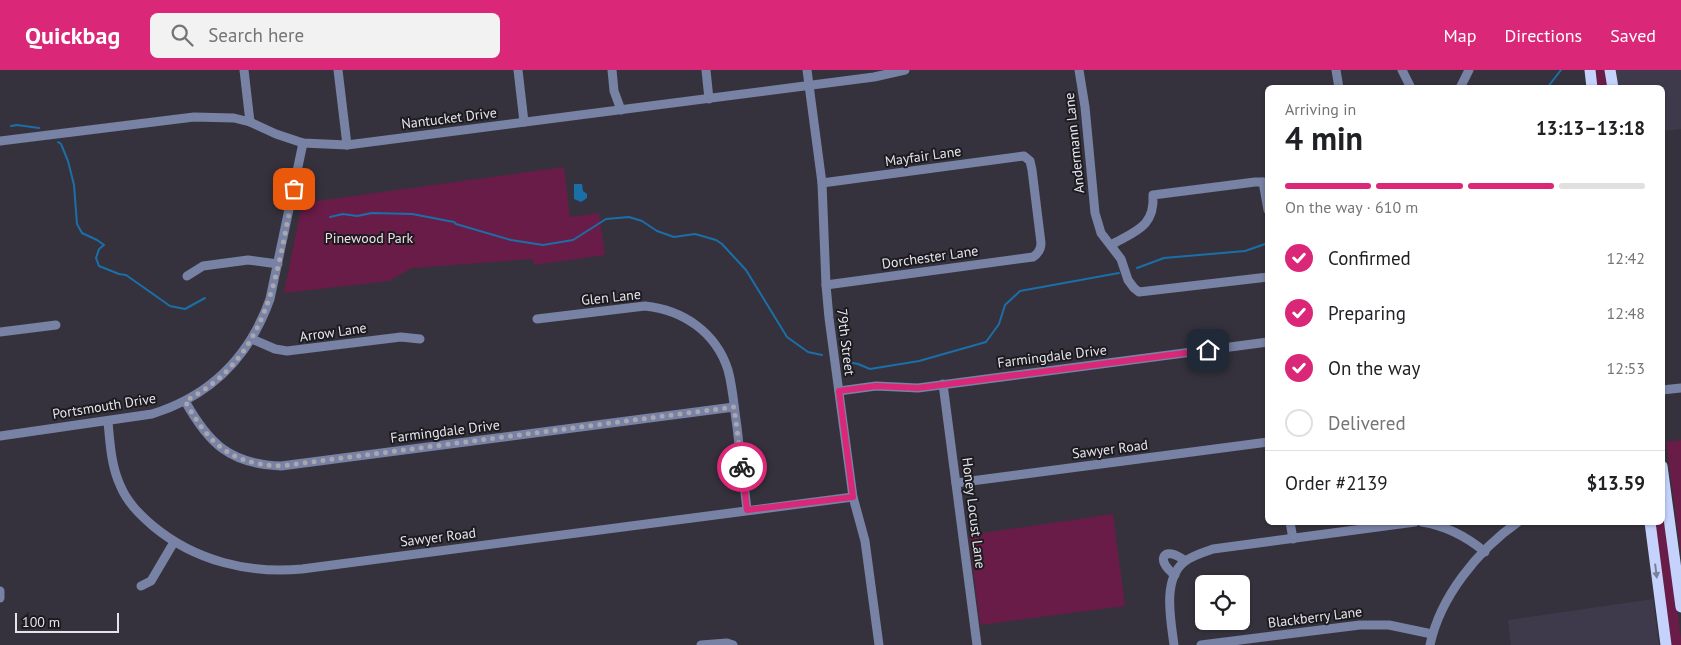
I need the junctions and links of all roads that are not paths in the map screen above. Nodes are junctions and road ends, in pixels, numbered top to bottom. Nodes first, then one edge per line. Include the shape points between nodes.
1 (244, 70) edge
2 (338, 70) edge
3 (518, 70) edge
4 (612, 70) edge
5 (706, 70) edge
6 (807, 70) edge
7 (905, 70) edge
8 (1080, 70) edge
9 (1338, 70) edge
10 (1402, 70) edge
11 (1470, 70) edge
12 (1590, 70) edge
13 (1610, 70) edge
14 (1339, 85) edge
15 (1410, 85) edge
16 (1462, 85) edge
17 (1592, 85) edge
18 (1612, 85) edge
19 (809, 86) junction
20 (709, 98) junction
21 (621, 110) junction
22 (250, 122) junction
23 (524, 122) junction
24 (0, 141) edge
25 (303, 143) junction
26 (347, 145) junction
27 (1265, 182) edge
28 (822, 183) junction
29 (1111, 245) junction
30 (1038, 254) joint
31 (278, 264) junction
32 (187, 276) dead end
33 (1265, 277) edge
34 (826, 284) junction
35 (537, 319) dead end
36 (56, 324) dead end
37 (0, 332) edge
38 (252, 339) junction
39 (420, 340) dead end
40 (1265, 342) edge
41 (943, 384) junction
42 (1681, 388) edge
43 (1665, 390) edge
44 (839, 391) junction
45 (185, 401) junction
46 (734, 407) junction
47 (108, 422) junction
48 (0, 436) edge
49 (1265, 442) edge
50 (956, 483) junction
51 (1665, 488) edge
52 (853, 497) junction
53 (747, 510) junction
54 (1290, 525) edge
55 (1393, 525) edge
56 (1438, 525) edge
57 (1514, 525) edge
58 (1650, 525) edge
59 (1292, 539) junction
60 (174, 542) junction
61 (1485, 552) junction
62 (1186, 560) junction
63 (1175, 575) junction
64 (141, 586) dead end
65 (0, 591) edge
66 (0, 598) edge
67 (1681, 607) edge
68 (1432, 634) junction
69 (701, 645) edge
70 (733, 645) edge
71 (879, 645) edge
72 (977, 645) edge
73 (1174, 645) edge
74 (1201, 645) edge
75 (1430, 645) edge
76 (1666, 645) edge

1 - 22 street
2 - 26 street
3 - 23 street
4 - 21 street via 614,92
5 - 20 street
6 - 19 street, 79th Street
7 - 19 street, Nantucket Drive
8 - 29 street, Andermann Lane via 1096,213 1101,233
9 - 14 street
10 - 15 street
11 - 16 street
12 - 17 main road
13 - 18 main road
19 - 20 street, Nantucket Drive
19 - 28 street, 79th Street
20 - 21 street, Nantucket Drive
21 - 23 street, Nantucket Drive
22 - 24 street, Nantucket Drive via 224,116 194,117
22 - 25 street, Nantucket Drive
23 - 26 street, Nantucket Drive
25 - 26 street, Nantucket Drive
25 - 31 street, Portsmouth Drive
27 - 29 street via 1153,195 1154,208 1150,218 1136,231
28 - 30 street, Mayfair Lane via 1027,157 1032,170 1042,242
28 - 34 street, 79th Street
29 - 33 street, Andermann Lane via 1121,259 1128,280 1139,292
30 - 34 street, Dorchester Lane
31 - 32 street via 255,260 204,266
31 - 38 street, Portsmouth Drive via 270,300
34 - 44 street, 79th Street
35 - 46 street, Glen Lane via 645,306 677,313 701,328 717,346 728,370
36 - 37 street
38 - 39 street, Arrow Lane via 287,351 401,337
38 - 45 street, Portsmouth Drive via 226,372
40 - 41 street, Farmingdale Drive
41 - 44 street, Farmingdale Drive via 910,388 876,386
41 - 50 street, Honey Locust Lane
42 - 43 street
44 - 52 street, 79th Street
45 - 46 street, Farmingdale Drive via 200,426 218,446 246,461 266,466
45 - 47 street, Portsmouth Drive via 152,414
46 - 53 street, Glen Lane
47 - 48 street, Portsmouth Drive
47 - 60 street, Sawyer Road via 114,466 124,494 138,513
49 - 50 street, Sawyer Road
50 - 72 street, Honey Locust Lane
51 - 67 main road
52 - 53 street, Sawyer Road
52 - 71 street, 79th Street via 865,541
53 - 60 street, Sawyer Road via 291,570 226,564
54 - 59 street
55 - 59 street
56 - 61 street via 1457,532
57 - 61 street
58 -> 76 main road
59 - 62 street via 1213,549
60 - 64 street via 151,580
61 - 68 street via 1454,589
62 - 63 street
62 - 63 street via 1174,553 1164,556 1165,568
63 - 73 street via 1169,602
65 - 66 street
68 - 74 street, Blackberry Lane via 1403,627 1365,624
68 - 75 street
69 - 70 street

